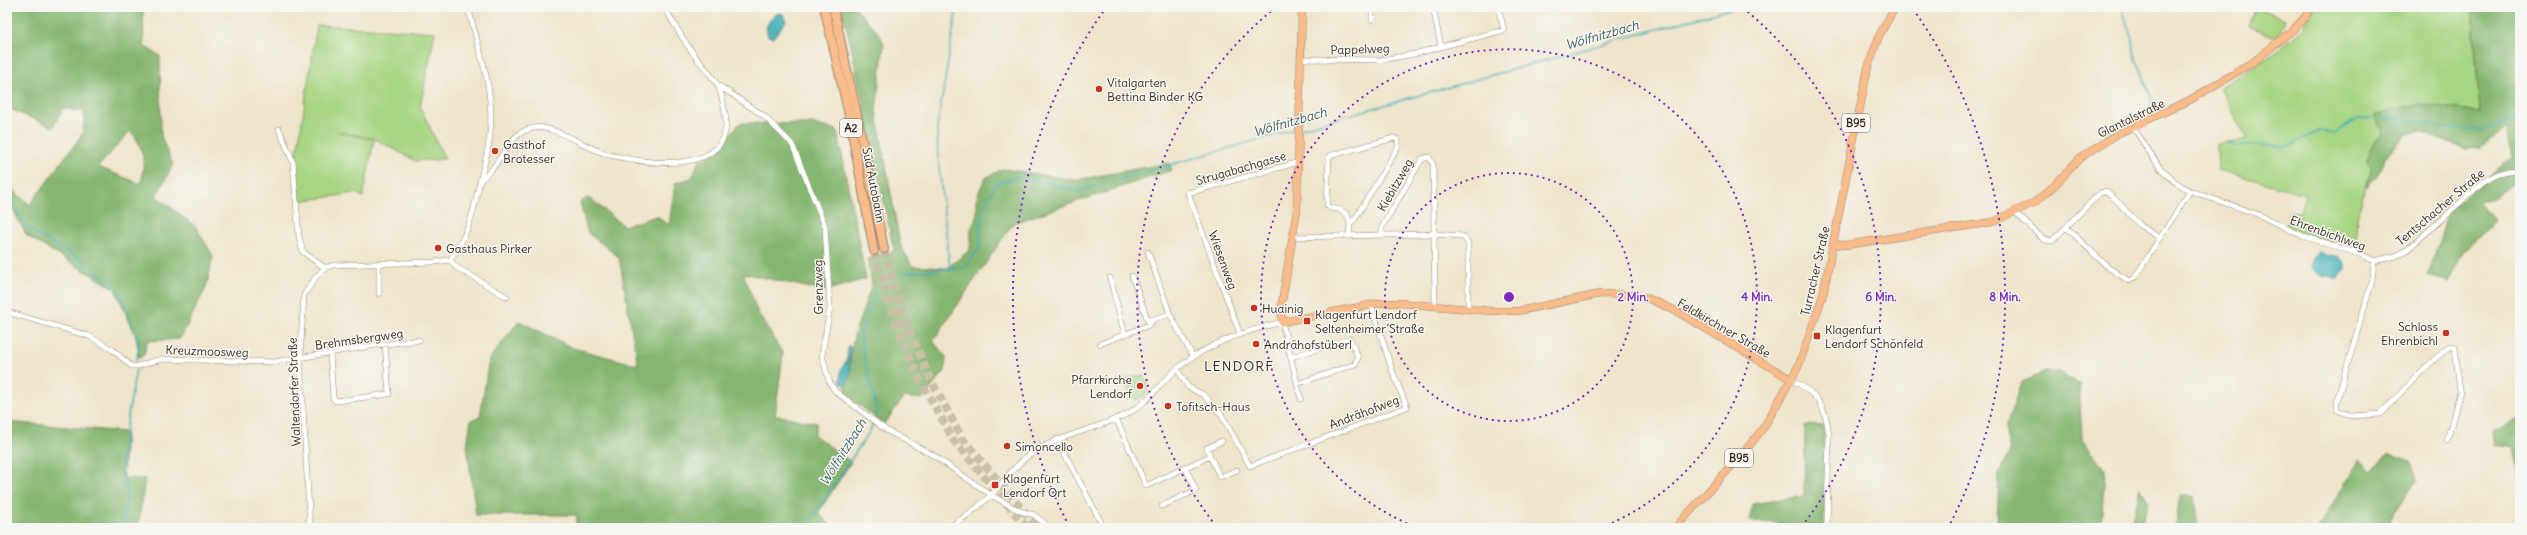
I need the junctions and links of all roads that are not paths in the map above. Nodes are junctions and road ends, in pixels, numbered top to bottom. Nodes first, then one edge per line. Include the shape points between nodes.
1 (468, 7) edge
2 (664, 7) edge
3 (824, 7) edge
4 (833, 7) edge
5 (1302, 7) edge
6 (1372, 7) edge
7 (1433, 7) edge
8 (1498, 7) edge
9 (1894, 7) edge
10 (2309, 7) edge
11 (1372, 20) dead end
12 (1442, 47) junction
13 (1301, 58) junction
14 (718, 85) junction
15 (2133, 127) junction
16 (279, 129) dead end
17 (1298, 162) junction
18 (2520, 170) edge
19 (481, 179) junction
20 (2190, 191) junction
21 (1188, 193) joint
22 (2016, 213) junction
23 (1350, 223) junction
24 (2067, 228) junction
25 (1433, 234) junction
26 (1382, 235) junction
27 (1349, 236) junction
28 (1294, 237) junction
29 (2160, 238) junction
30 (1833, 244) junction
31 (884, 249) tunnel mouth
32 (874, 251) tunnel mouth
33 (1148, 252) dead end
34 (450, 260) junction
35 (2374, 262) junction
36 (379, 263) junction
37 (325, 268) junction
38 (1132, 276) dead end
39 (1110, 278) dead end
40 (379, 294) dead end
41 (507, 297) dead end
42 (1371, 304) junction
43 (1435, 305) junction
44 (1468, 309) junction
45 (7, 312) edge
46 (1170, 314) junction
47 (1154, 320) junction
48 (1282, 322) junction
49 (1240, 334) junction
50 (1125, 335) junction
51 (420, 340) dead end
52 (385, 344) junction
53 (1100, 344) dead end
54 (330, 353) junction
55 (300, 357) junction
56 (1193, 357) junction
57 (1291, 357) junction
58 (1177, 369) junction
59 (1792, 380) junction
60 (1297, 384) junction
61 (1301, 399) dead end
62 (1116, 418) junction
63 (1057, 439) junction
64 (1222, 441) dead end
65 (2447, 441) dead end
66 (1210, 456) junction
67 (1185, 467) junction
68 (1237, 470) dead end
69 (991, 495) junction
70 (1162, 506) dead end
71 (1101, 522) dead end
72 (310, 528) edge
73 (947, 528) edge
74 (1050, 528) edge
75 (1675, 528) edge
76 (1827, 528) edge

1 - 19 street via 485,71 491,117
2 - 14 street via 694,56
3 - 32 highway, Süd Autobahn / A2 via 848,111
4 - 31 highway, Süd Autobahn / A2
5 - 13 main road
6 - 11 street
7 - 12 street
8 - 12 street, Pappelweg via 1504,30
9 - 30 main road, Turracher Straße / B95 via 1879,36 1868,67
10 - 15 main road, Glantalstraße via 2306,16 2294,29 2252,63 2188,101
12 - 13 street, Pappelweg via 1381,60
13 - 17 main road
14 - 19 street via 726,123 721,140 705,158 667,163 609,155 554,131 534,127 509,143 490,174
14 - 69 street, Grenzweg via 764,116 792,144 825,226 830,307 823,347 824,368 829,382 835,391 878,425 933,455
15 - 20 street, Ehrenbichlweg via 2160,168 2174,182
15 - 22 main road, Glantalstraße via 2090,151 2045,194
16 - 37 street via 293,162 299,238 303,252
17 - 21 street, Strugabachgasse
17 - 28 main road
18 - 35 street, Tentschacher Straße via 2497,174 2483,182 2407,250
19 - 34 street via 467,232
20 - 29 street
20 - 35 street, Ehrenbichlweg via 2257,214 2302,236 2360,254
21 - 49 street, Wiesenweg
22 - 24 street via 2048,242 2056,240
22 - 30 main road, Glantalstraße via 1993,222 1846,245
23 - 23 street via 1355,219 1398,147 1398,140 1394,138 1329,156 1327,205 1347,214
23 - 27 street
24 - 29 street via 2100,193 2107,191 2141,226
24 - 29 street via 2109,268 2129,281
25 - 26 street
25 - 26 street, Kiebitzweg via 1434,164 1429,157 1422,159 1382,227
25 - 43 street
25 - 44 street via 1463,236 1467,239
26 - 27 street
27 - 28 street
28 - 48 main road via 1280,308
30 - 59 main road, Turracher Straße / B95 via 1818,313
33 - 46 street
34 - 36 street
34 - 41 street via 456,267
35 - 65 street, Ehrenbichlweg via 2372,281 2337,401 2337,410 2352,416 2380,414 2450,346 2455,348 2460,391
36 - 37 street via 355,263
36 - 40 street
37 - 55 street, Waltendorfer Straße via 304,295
38 - 47 street via 1148,322
39 - 50 street
42 - 43 main road, Feldkirchner Straße
42 - 48 main road, Feldkirchner Straße
42 - 58 street, Andrähofweg via 1407,407 1250,466 1221,414 1204,395 1188,387
43 - 44 main road, Feldkirchner Straße
44 - 59 main road, Feldkirchner Straße via 1518,311 1600,294 1647,298 1676,311
45 - 55 street, Kreuzmoosweg via 89,336 131,366 162,359 238,363 274,362
46 - 47 street
46 - 56 street
47 - 50 street via 1149,325
48 - 49 street, Feldkirchner Straße
48 - 57 street
49 - 56 street, Feldkirchner Straße
50 - 53 street
51 - 52 street, Brehmsbergweg
52 - 54 street, Brehmsbergweg
52 - 54 street via 389,394 336,401 333,398
54 - 55 street, Brehmsbergweg
55 - 72 street, Waltendorfer Straße
56 - 58 street, Feldkirchner Straße
57 - 60 street
57 - 60 street via 1350,339 1358,357 1355,364
58 - 62 street, Feldkirchner Straße via 1141,406
59 - 75 main road, Turracher Straße / B95 via 1764,427
59 - 76 street via 1817,398 1827,419
60 - 61 street
62 - 63 street, Feldkirchner Straße
62 - 67 street via 1146,486
63 - 69 street, Feldkirchner Straße via 1016,466
63 - 71 street
64 - 66 street via 1207,448
66 - 67 street
66 - 68 street via 1220,477
67 - 70 street via 1196,490
69 - 73 street, Feldkirchner Straße via 968,515
69 - 74 street, Grenzweg via 1020,511 1034,515

